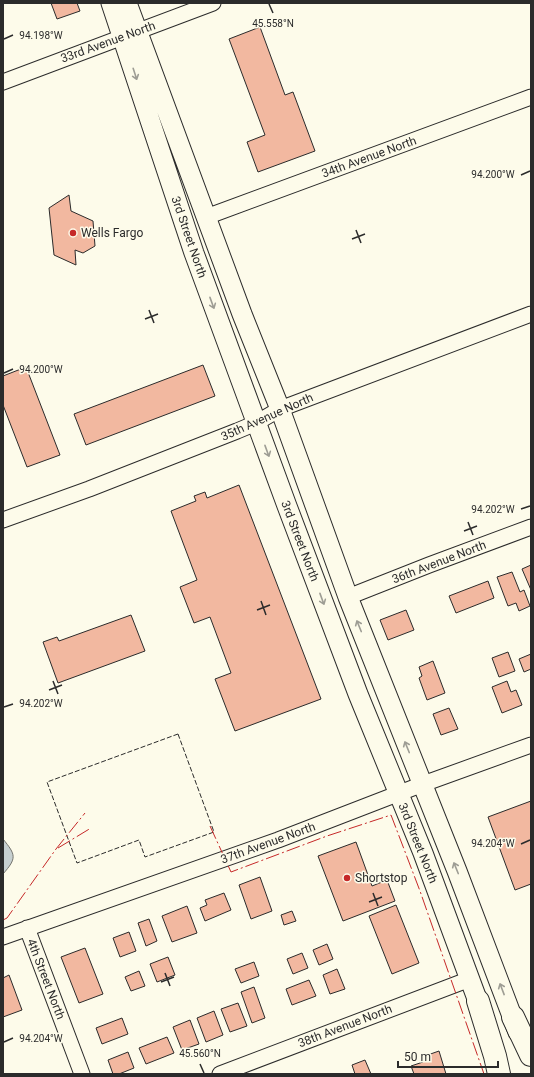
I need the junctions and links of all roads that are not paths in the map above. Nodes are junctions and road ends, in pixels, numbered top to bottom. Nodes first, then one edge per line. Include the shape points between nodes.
1 (111, 3) edge
2 (127, 3) edge
3 (213, 3) edge
4 (130, 34) junction
5 (3, 82) edge
6 (531, 97) edge
7 (206, 218) junction
8 (531, 314) edge
9 (280, 408) junction
10 (256, 423) junction
11 (3, 520) edge
12 (531, 527) edge
13 (348, 597) junction
14 (531, 745) edge
15 (422, 784) junction
16 (398, 794) junction
17 (27, 928) junction
18 (3, 937) edge
19 (470, 979) junction
20 (478, 1001) junction
21 (513, 1017) junction
22 (531, 1055) edge
23 (531, 1065) edge
24 (82, 1074) edge
25 (220, 1074) edge
26 (499, 1074) edge
27 (506, 1074) edge

1 - 4 main road, 3rd Street North
2 - 4 main road, 3rd Street North
3 - 4 street, 33rd Avenue North
4 - 5 street, 33rd Avenue North
4 - 7 main road, 3rd Street North
4 -> 10 main road, 3rd Street North via 194,253
6 - 7 street, 34th Avenue North
7 - 9 main road, 3rd Street North
8 - 9 street, 35th Avenue North
9 - 10 street, 35th Avenue North
9 - 13 main road, 3rd Street North
10 - 11 street, 35th Avenue North
10 -> 16 main road, 3rd Street North
12 - 13 street, 36th Avenue North
15 -> 13 main road, 3rd Street North
14 - 15 street, 37th Avenue North
15 - 16 street, 37th Avenue North
21 -> 15 main road, 3rd Street North
16 - 17 street, 37th Avenue North via 278,840
16 - 19 main road, 3rd Street North
17 - 18 street, 37th Avenue North
17 - 24 street, 4th Street North
19 - 20 main road, 3rd Street North
19 - 25 street, 38th Avenue North
20 - 26 highway
20 - 27 main road, 3rd Street North
21 - 22 highway
21 - 23 main road, 3rd Street North

